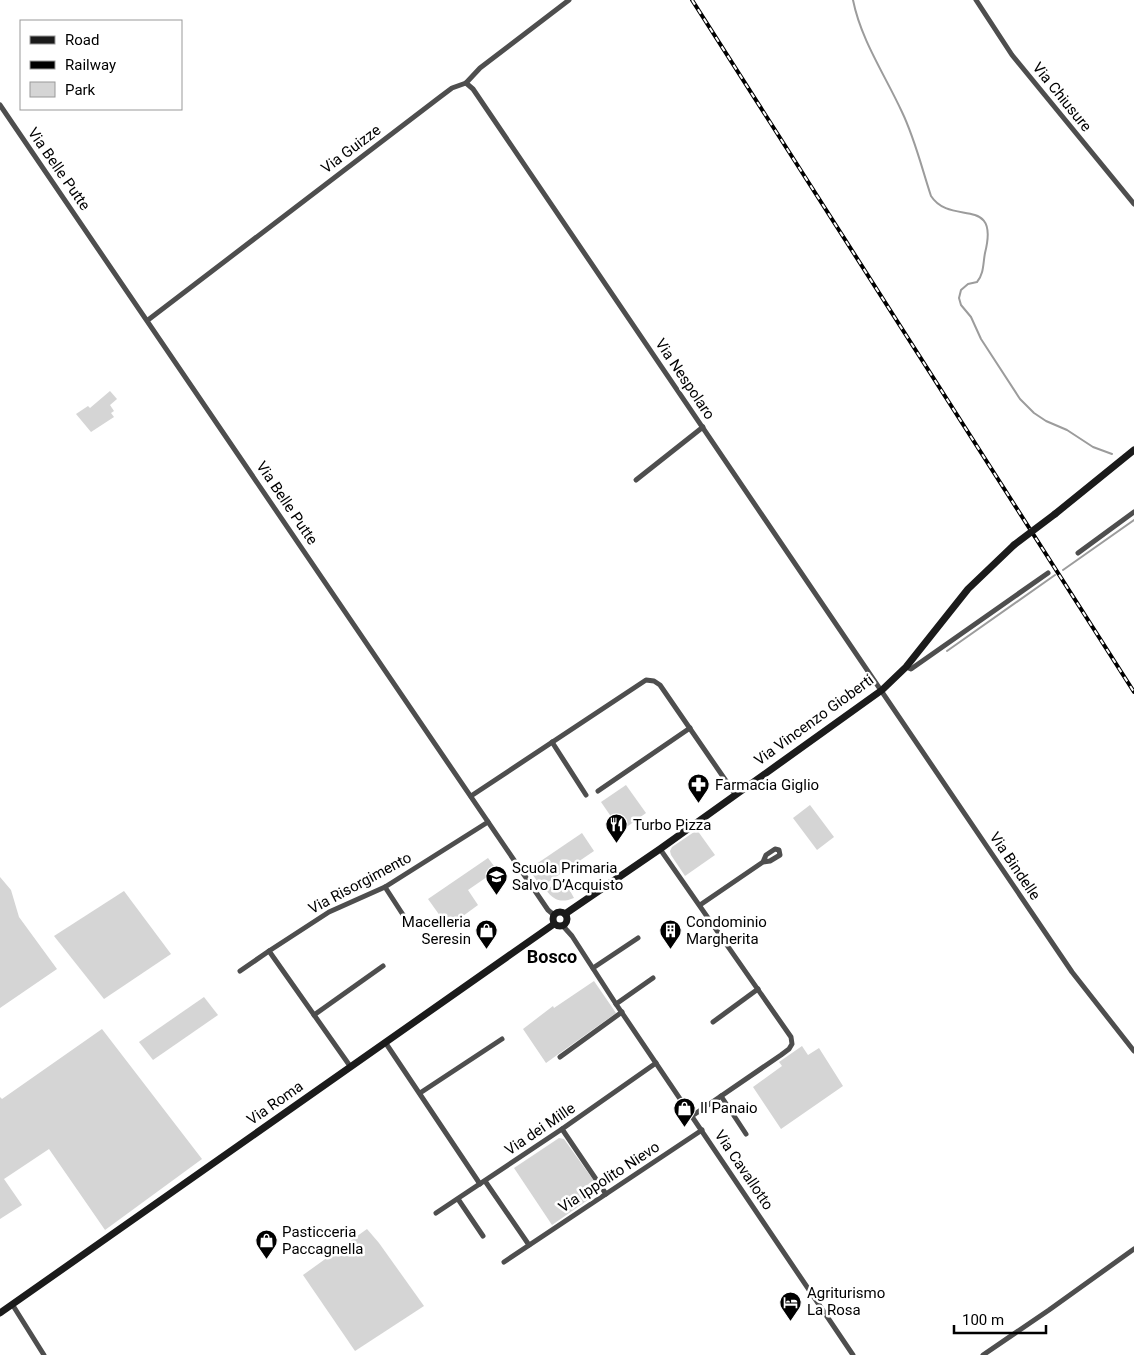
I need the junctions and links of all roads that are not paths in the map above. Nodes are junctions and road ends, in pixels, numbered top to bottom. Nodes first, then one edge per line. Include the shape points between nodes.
1 (569, 0) edge
2 (976, 0) edge
3 (466, 83) junction
4 (0, 105) edge
5 (1134, 204) edge
6 (148, 320) junction
7 (703, 427) junction
8 (1134, 450) edge
9 (636, 480) dead end
10 (1134, 512) edge
11 (1078, 553) dead end
12 (1048, 573) dead end
13 (906, 667) junction
14 (882, 690) junction
15 (690, 728) junction
16 (552, 742) junction
17 (598, 791) dead end
18 (735, 794) junction
19 (586, 795) dead end
20 (470, 796) junction
21 (488, 822) junction
22 (660, 848) junction
23 (763, 862) dead end
24 (385, 887) junction
25 (700, 905) junction
26 (565, 914) junction
27 (554, 915) junction
28 (409, 924) dead end
29 (554, 924) junction
30 (563, 926) junction
31 (638, 938) dead end
32 (269, 951) junction
33 (383, 966) dead end
34 (593, 968) junction
35 (240, 971) dead end
36 (653, 978) dead end
37 (758, 989) junction
38 (616, 1004) junction
39 (622, 1012) junction
40 (314, 1015) junction
41 (713, 1022) dead end
42 (502, 1039) dead end
43 (385, 1042) junction
44 (1134, 1051) edge
45 (560, 1057) dead end
46 (656, 1063) junction
47 (350, 1066) junction
48 (420, 1093) junction
49 (721, 1096) junction
50 (692, 1116) junction
51 (562, 1129) junction
52 (702, 1130) junction
53 (746, 1134) dead end
54 (483, 1182) junction
55 (606, 1194) junction
56 (458, 1199) junction
57 (436, 1213) dead end
58 (482, 1236) dead end
59 (529, 1245) junction
60 (1134, 1249) edge
61 (504, 1262) dead end
62 (12, 1304) junction
63 (0, 1313) edge
64 (44, 1355) edge
65 (853, 1355) edge
66 (983, 1355) edge

1 - 3 street, Via Guizze via 480,68
2 - 5 street, Via Chiusure via 1012,54
3 - 6 street, Via Guizze via 452,88
3 - 7 street, Via Nespolaro via 474,89
4 - 6 street, Via Belle Putte
6 - 20 street, Via Belle Putte
7 - 9 street
7 - 14 street, Via Nespolaro
8 - 13 street, Via Vincenzo Gioberti, bridge via 1014,545 968,589
10 - 11 street
12 - 13 street, Via Vincenzo Gioberti via 911,669
13 - 14 street, Via Vincenzo Gioberti
14 - 18 street, Via Vincenzo Gioberti
14 - 44 street, Via Bindelle via 1072,972
15 - 16 street via 660,685 654,680 646,680
15 - 17 street
15 - 18 street
16 - 19 street
16 - 20 street
18 - 22 street, Via Vincenzo Gioberti
20 - 21 street, Via Belle Putte
21 - 24 street, Via Risorgimento
21 - 27 street, Via Belle Putte
22 - 25 street
22 - 26 street, Via Vincenzo Gioberti
23 - 25 street
24 - 28 street
24 - 32 street, Via Risorgimento via 329,912
25 - 37 street
26 - 27 street via 559,912
26 - 30 street via 567,921
27 - 29 street
29 - 30 street
29 - 43 street, Via Roma
30 - 34 street, Via Cavallotto
31 - 34 street
32 - 35 street, Via Risorgimento
32 - 40 street
33 - 40 street
34 - 38 street, Via Cavallotto
36 - 38 street
37 - 41 street
37 - 49 street via 791,1037 792,1044
38 - 39 street, Via Cavallotto
39 - 45 street
39 - 46 street, Via Cavallotto
40 - 47 street
42 - 48 street
43 - 47 street, Via Roma
43 - 48 street
46 - 50 street, Via Cavallotto
46 - 51 street, Via dei Mille
47 - 62 street, Via Roma
48 - 54 street
49 - 50 street
49 - 53 street
50 - 52 street, Via Cavallotto
51 - 54 street, Via dei Mille
51 - 55 street
52 - 55 street, Via Ippolito Nievo
52 - 65 street, Via Cavallotto
54 - 56 street, Via dei Mille
54 - 59 street
55 - 59 street, Via Ippolito Nievo
56 - 57 street, Via dei Mille
56 - 58 street
59 - 61 street, Via Ippolito Nievo
60 - 66 street
62 - 63 street, Via Roma
62 - 64 street

